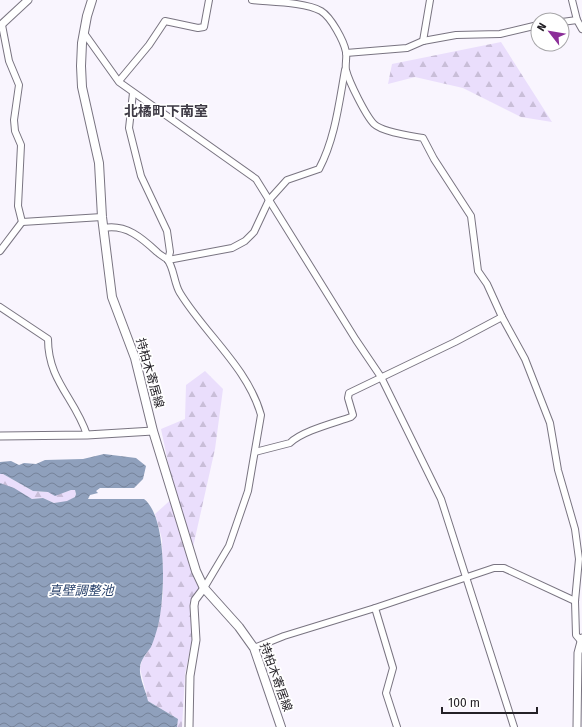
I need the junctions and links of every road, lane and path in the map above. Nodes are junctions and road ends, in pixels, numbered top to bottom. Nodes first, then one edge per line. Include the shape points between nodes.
1 (28, 0) edge
2 (92, 0) edge
3 (210, 0) edge
4 (252, 0) edge
5 (430, 0) edge
6 (572, 0) edge
7 (577, 20) junction
8 (570, 21) edge
9 (1, 26) edge
10 (530, 27) edge
11 (582, 29) edge
12 (84, 33) junction
13 (423, 42) junction
14 (346, 53) junction
15 (346, 69) junction
16 (119, 81) junction
17 (133, 93) junction
18 (269, 200) junction
19 (102, 218) junction
20 (22, 222) junction
21 (104, 228) junction
22 (0, 251) edge
23 (168, 260) junction
24 (0, 307) edge
25 (502, 317) junction
26 (381, 377) junction
27 (153, 431) junction
28 (87, 435) junction
29 (0, 436) edge
30 (255, 452) junction
31 (466, 577) junction
32 (204, 588) junction
33 (575, 601) junction
34 (375, 608) junction
35 (581, 639) edge
36 (254, 648) junction
37 (189, 727) edge
38 (281, 727) edge
39 (397, 727) edge
40 (514, 727) edge
41 (577, 727) edge

1 - 9 street
2 - 12 main road, 持柏木寄居線
3 - 16 street via 204,27 165,21
4 - 14 street via 320,10 343,41
5 - 13 street
6 - 7 street
7 - 8 street
7 - 11 street
9 - 20 street via 9,61 19,85 14,120 15,131 21,145 18,206
10 - 13 street via 500,34 456,35
12 - 16 street
12 - 19 main road, 持柏木寄居線 via 82,87 99,163
13 - 14 street via 407,48
14 - 15 street
15 - 18 street via 332,133 319,169 287,180
15 - 25 street via 353,88 374,124 382,129 423,138 471,216 478,271 488,284
16 - 17 street
17 - 18 street via 256,179
17 - 23 street via 129,128 141,176 167,231 170,252
18 - 23 street via 254,232 245,241 232,248
18 - 26 street
19 - 20 street
19 - 21 main road, 持柏木寄居線
20 - 22 street
21 - 23 street via 110,227 139,235
21 - 27 main road, 持柏木寄居線 via 112,297 135,358
23 - 30 street via 180,293 241,375 258,403 261,415
24 - 28 street via 48,339 48,353 56,379 82,419
25 - 26 street
25 - 33 street via 524,359 550,423 558,470 575,529 579,559
26 - 30 street via 349,393 353,415 351,417 290,443
26 - 31 street via 441,499
27 - 28 street
27 - 32 main road, 持柏木寄居線 via 189,553
28 - 29 street
30 - 32 street via 248,491 229,546
31 - 33 street via 494,568 504,568
31 - 34 street
31 - 40 street
32 - 36 main road, 持柏木寄居線
32 - 37 street via 195,600 194,606 196,640 190,676
33 - 35 street via 576,635
34 - 36 street
34 - 39 street via 393,668 386,693
35 - 41 street via 577,660
36 - 38 main road, 持柏木寄居線

